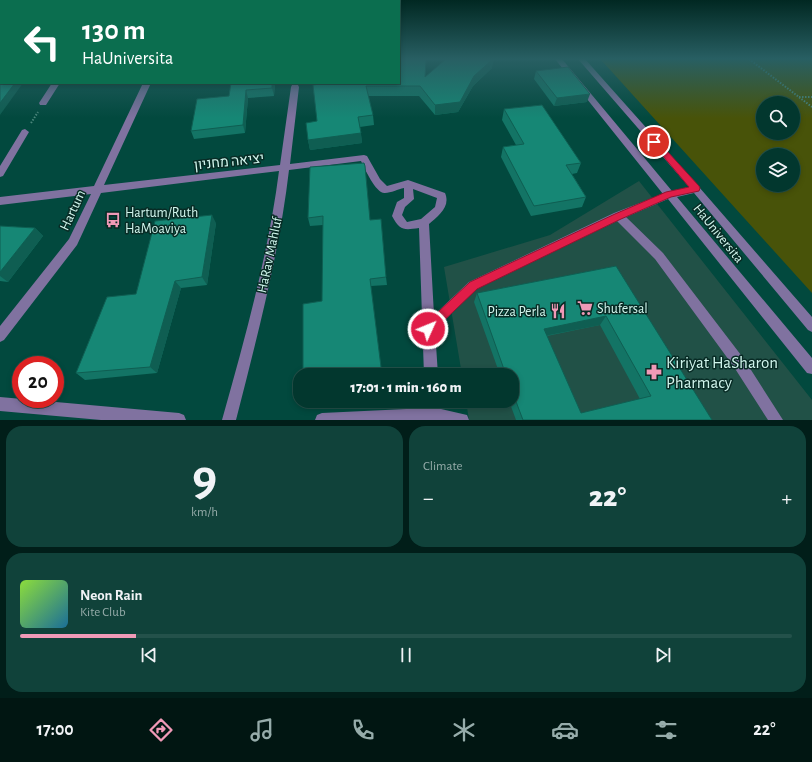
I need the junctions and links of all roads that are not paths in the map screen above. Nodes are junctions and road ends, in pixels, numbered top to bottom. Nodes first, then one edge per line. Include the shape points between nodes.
1 (574, 79) edge
2 (598, 79) edge
3 (55, 84) edge
4 (147, 84) edge
5 (295, 87) dead end
6 (43, 103) road end
7 (26, 132) road end
8 (283, 169) junction
9 (0, 174) edge
10 (408, 183) junction
11 (696, 188) junction
12 (97, 190) junction
13 (669, 195) junction
14 (0, 201) edge
15 (618, 216) junction
16 (424, 223) junction
17 (812, 326) edge
18 (428, 329) junction
19 (0, 336) edge
20 (431, 368) edge
21 (812, 368) edge
22 (0, 404) edge
23 (434, 412) edge
24 (179, 420) edge
25 (229, 420) edge
26 (322, 420) edge
27 (462, 420) edge
28 (776, 420) edge

1 - 13 street, HaUniversita
2 - 11 street, HaUniversita
3 - 6 street
4 - 12 street, Hartum
5 - 8 street, HaRav Mahluf
7 - 9 street
8 - 10 street, יציאה מחניון via 364,158 376,180 385,190
8 - 12 street, יציאה מחניון
8 - 25 street, HaRav Mahluf via 279,210 256,318
10 - 16 street via 409,199 401,205 397,216 405,226
10 - 16 street via 442,196 440,209
11 - 13 street
11 - 17 street, HaUniversita
12 - 14 street, יציאה מחניון
12 - 19 street, Hartum via 73,242
13 - 15 street
13 - 21 street, HaUniversita
15 - 18 street via 473,285
15 - 28 street via 659,256 739,364
16 - 18 street
18 - 20 street
22 - 24 street
23 - 26 street
23 - 27 street

